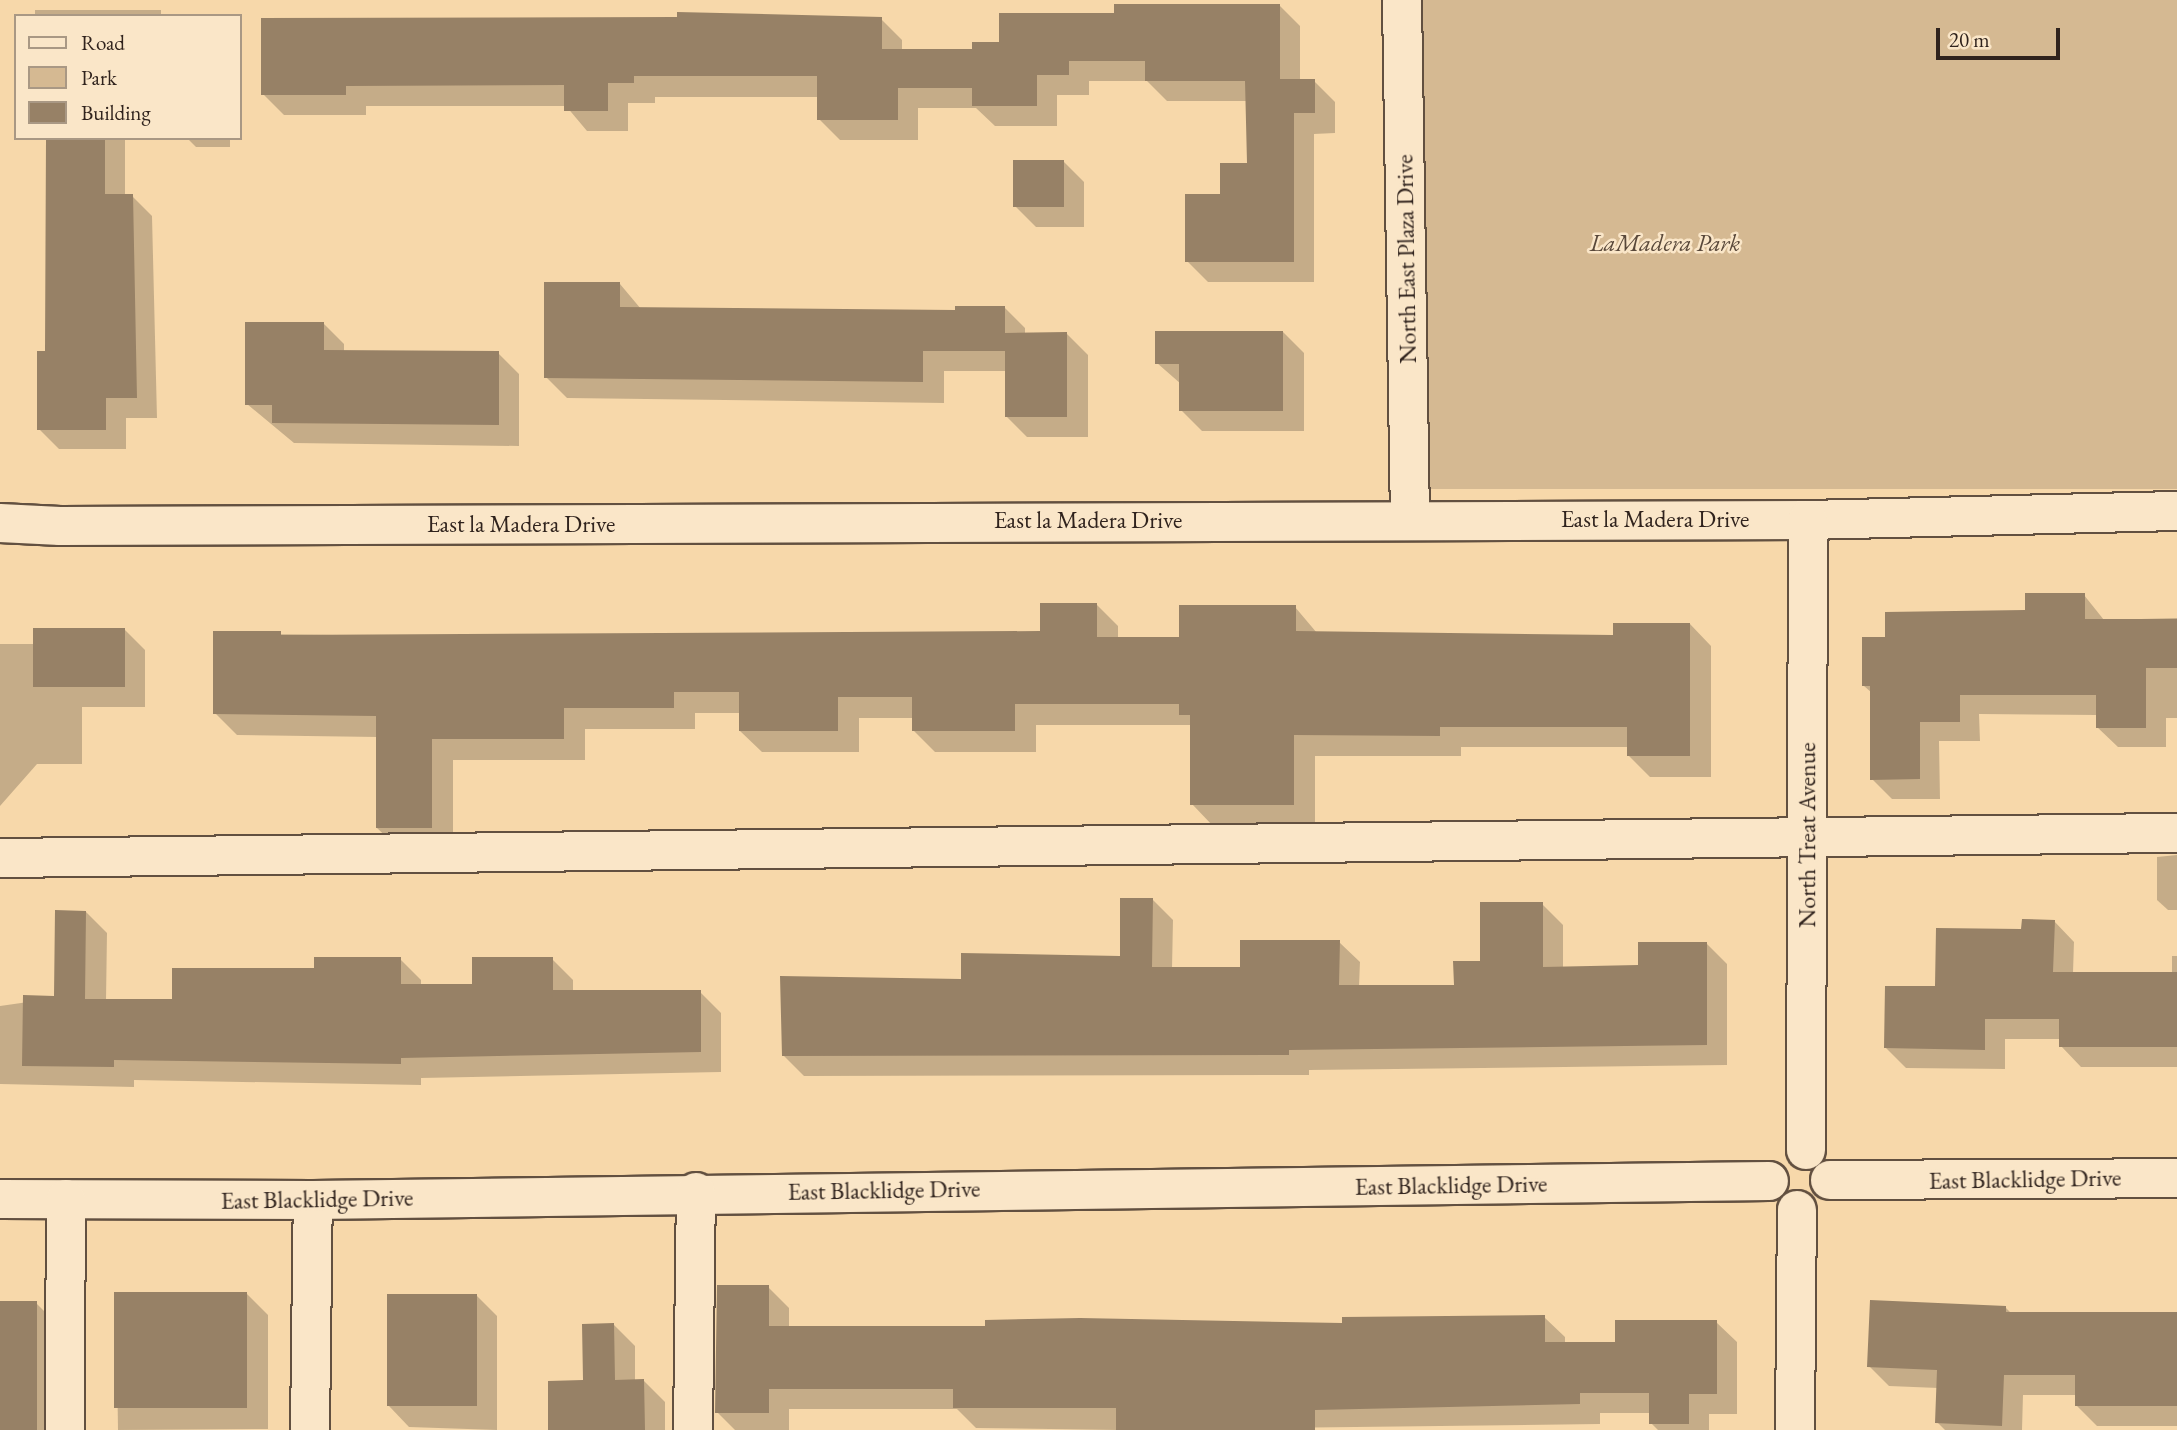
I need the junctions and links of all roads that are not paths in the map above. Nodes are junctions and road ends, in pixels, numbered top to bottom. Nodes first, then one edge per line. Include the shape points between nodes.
1 (1402, 0) edge
2 (2177, 511) edge
3 (1410, 518) junction
4 (1808, 520) junction
5 (0, 523) edge
6 (2177, 834) edge
7 (1807, 837) junction
8 (0, 858) edge
9 (1806, 1150) junction
10 (2177, 1178) edge
11 (1830, 1180) junction
12 (1769, 1181) junction
13 (696, 1192) junction
14 (0, 1199) edge
15 (66, 1199) junction
16 (313, 1200) junction
17 (1797, 1210) junction
18 (65, 1430) edge
19 (310, 1430) edge
20 (693, 1430) edge
21 (1795, 1430) edge

1 - 3 street, North East Plaza Drive
2 - 4 street, East la Madera Drive
3 - 4 street, East la Madera Drive
3 - 5 street, East la Madera Drive
4 - 7 street, North Treat Avenue
6 - 7 street
7 - 8 street
7 - 9 street, North Treat Avenue
9 - 11 street via 1824,1161
9 - 12 street via 1796,1149 1777,1158
10 - 11 street, East Blacklidge Drive
11 - 17 street via 1816,1206
12 - 13 street, East Blacklidge Drive
12 - 17 street via 1779,1203
13 - 16 street, East Blacklidge Drive
13 - 20 street
14 - 15 street, East Blacklidge Drive
15 - 16 street, East Blacklidge Drive
15 - 18 street
16 - 19 street
17 - 21 street

